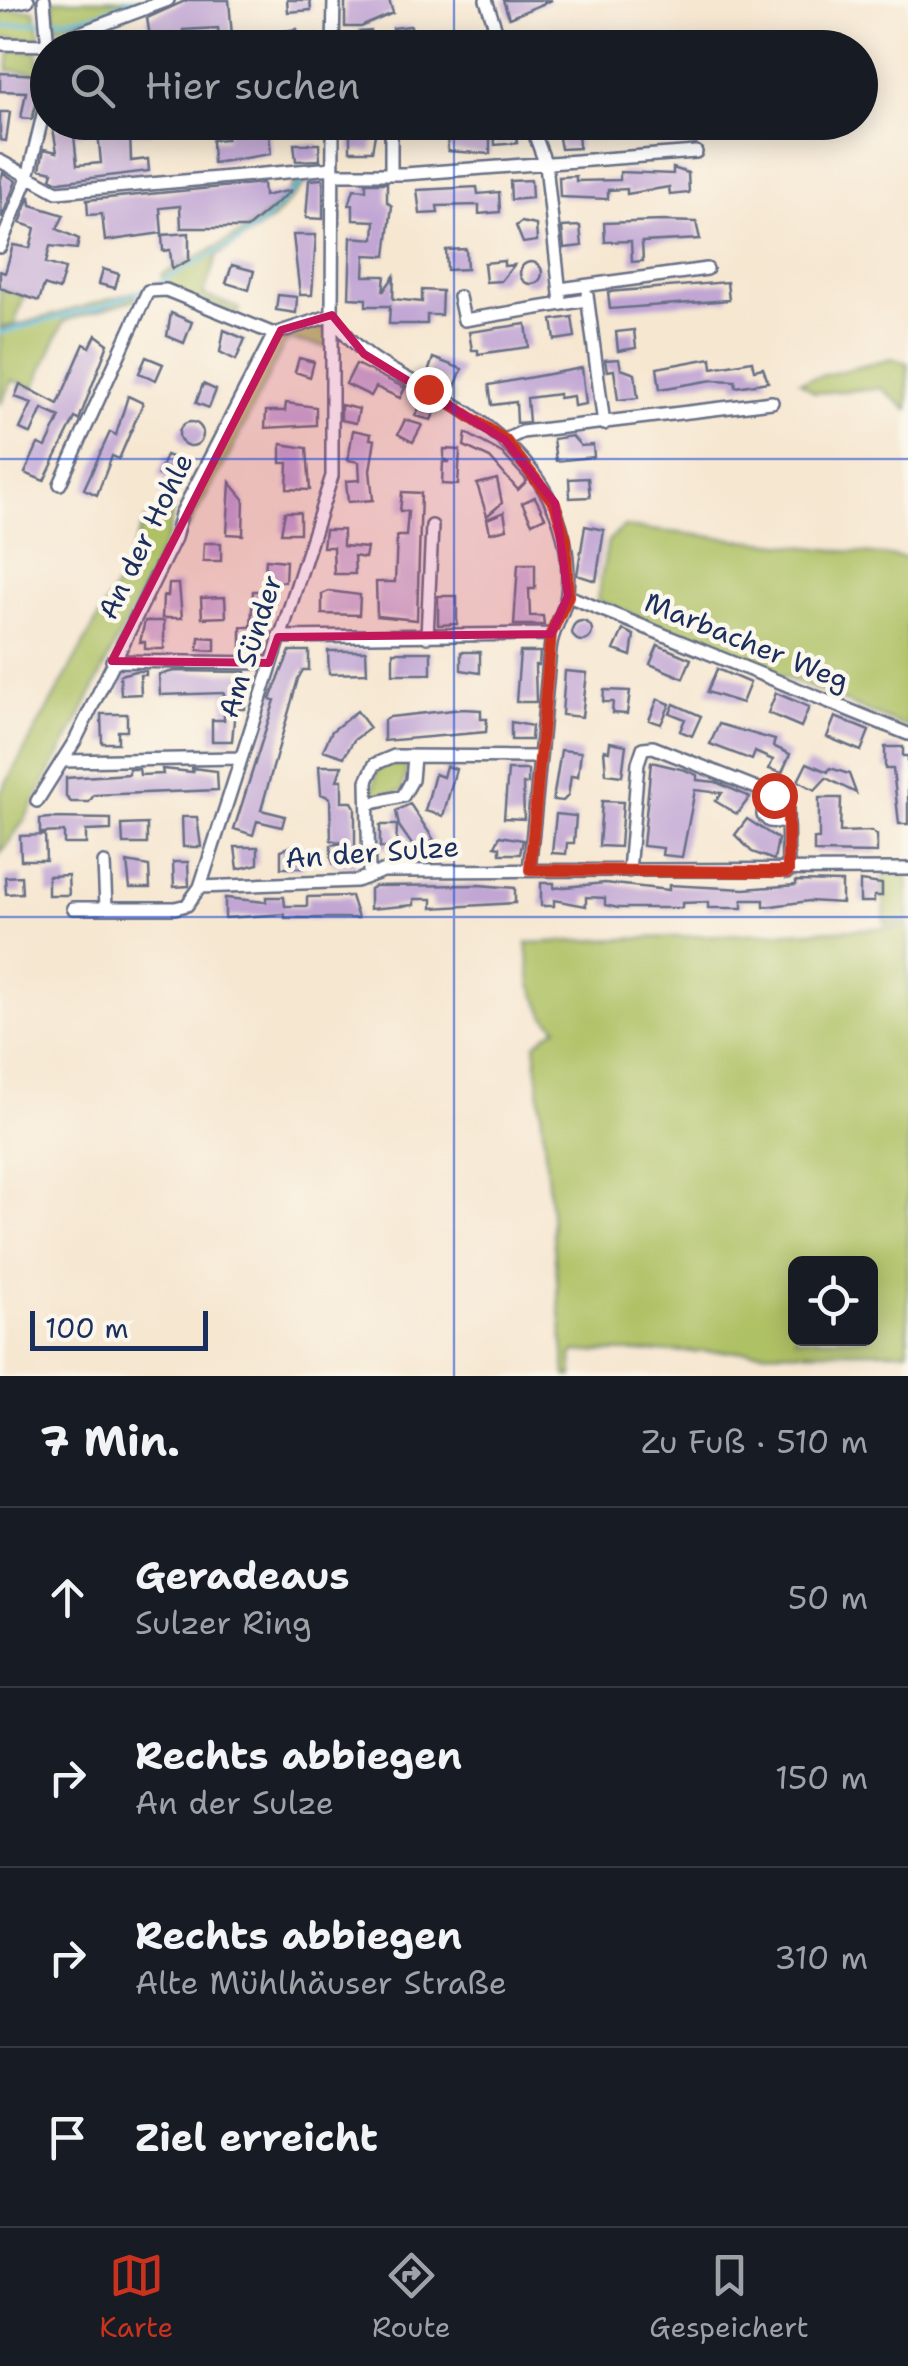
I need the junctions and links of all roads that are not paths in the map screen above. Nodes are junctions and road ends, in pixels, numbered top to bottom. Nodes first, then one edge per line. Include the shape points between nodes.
1 (28, 0) edge
2 (168, 0) edge
3 (334, 0) edge
4 (486, 0) edge
5 (44, 4) edge
6 (0, 5) edge
7 (47, 30) edge
8 (90, 30) edge
9 (333, 30) edge
10 (496, 30) edge
11 (0, 44) edge
12 (30, 45) edge
13 (37, 140) edge
14 (333, 140) edge
15 (391, 140) edge
16 (537, 140) edge
17 (696, 152) dead end
18 (0, 160) edge
19 (546, 165) junction
20 (333, 171) junction
21 (391, 173) junction
22 (28, 177) junction
23 (0, 248) edge
24 (707, 270) dead end
25 (586, 286) junction
26 (560, 289) junction
27 (459, 297) dead end
28 (587, 300) junction
29 (560, 304) junction
30 (332, 315) junction
31 (274, 334) junction
32 (772, 402) dead end
33 (604, 424) junction
34 (505, 440) junction
35 (60, 484) dead end
36 (432, 526) dead end
37 (568, 596) junction
38 (551, 634) junction
39 (278, 637) junction
40 (426, 637) junction
41 (112, 662) junction
42 (269, 663) junction
43 (908, 734) edge
44 (414, 756) junction
45 (240, 758) junction
46 (540, 758) junction
47 (63, 760) junction
48 (765, 791) junction
49 (37, 801) dead end
50 (368, 804) junction
51 (788, 823) junction
52 (104, 864) dead end
53 (908, 869) edge
54 (530, 870) junction
55 (629, 871) junction
56 (788, 872) junction
57 (368, 874) junction
58 (200, 887) junction
59 (106, 906) junction
60 (73, 908) dead end

1 - 6 street
2 - 8 street
3 - 9 street
4 - 10 street
5 - 7 street
11 - 12 street
13 - 22 street
14 - 20 street, Am Sünder
15 - 21 street
16 - 19 street
17 - 19 street
18 - 22 street
19 - 21 street
19 - 26 street
20 - 21 street
20 - 22 street via 58,192
20 - 30 street, Am Sünder
22 - 23 street
24 - 25 street
25 - 26 street
25 - 28 street
26 - 29 street
27 - 29 street via 464,320
28 - 29 street
28 - 33 street
30 - 31 street
30 - 34 street via 364,354
30 - 39 street, Am Sünder via 332,476
31 - 35 street via 166,290 148,292
31 - 41 street, An der Hohle
32 - 33 street
33 - 34 street via 522,432
34 - 37 street via 555,504 566,540
36 - 40 street
37 - 38 street
37 - 43 street, Marbacher Weg
38 - 40 street
38 - 46 street
39 - 40 street
39 - 42 street, Am Sünder
41 - 42 street
41 - 47 street, An der Hohle
42 - 45 street, Am Sünder
44 - 46 street
44 - 50 street via 403,796
44 - 50 street via 376,764
45 - 47 street
45 - 58 street, Am Sünder
46 - 54 street
47 - 49 street, An der Hohle
48 - 51 street via 788,804
48 - 51 street via 763,814
48 - 55 street via 643,748
50 - 57 street
51 - 56 street
52 - 59 street
53 - 56 street, An der Sulze
54 - 55 street, An der Sulze
54 - 57 street, An der Sulze
55 - 56 street, An der Sulze
57 - 58 street, An der Sulze via 356,881
58 - 59 street via 187,905 175,908
59 - 60 street

